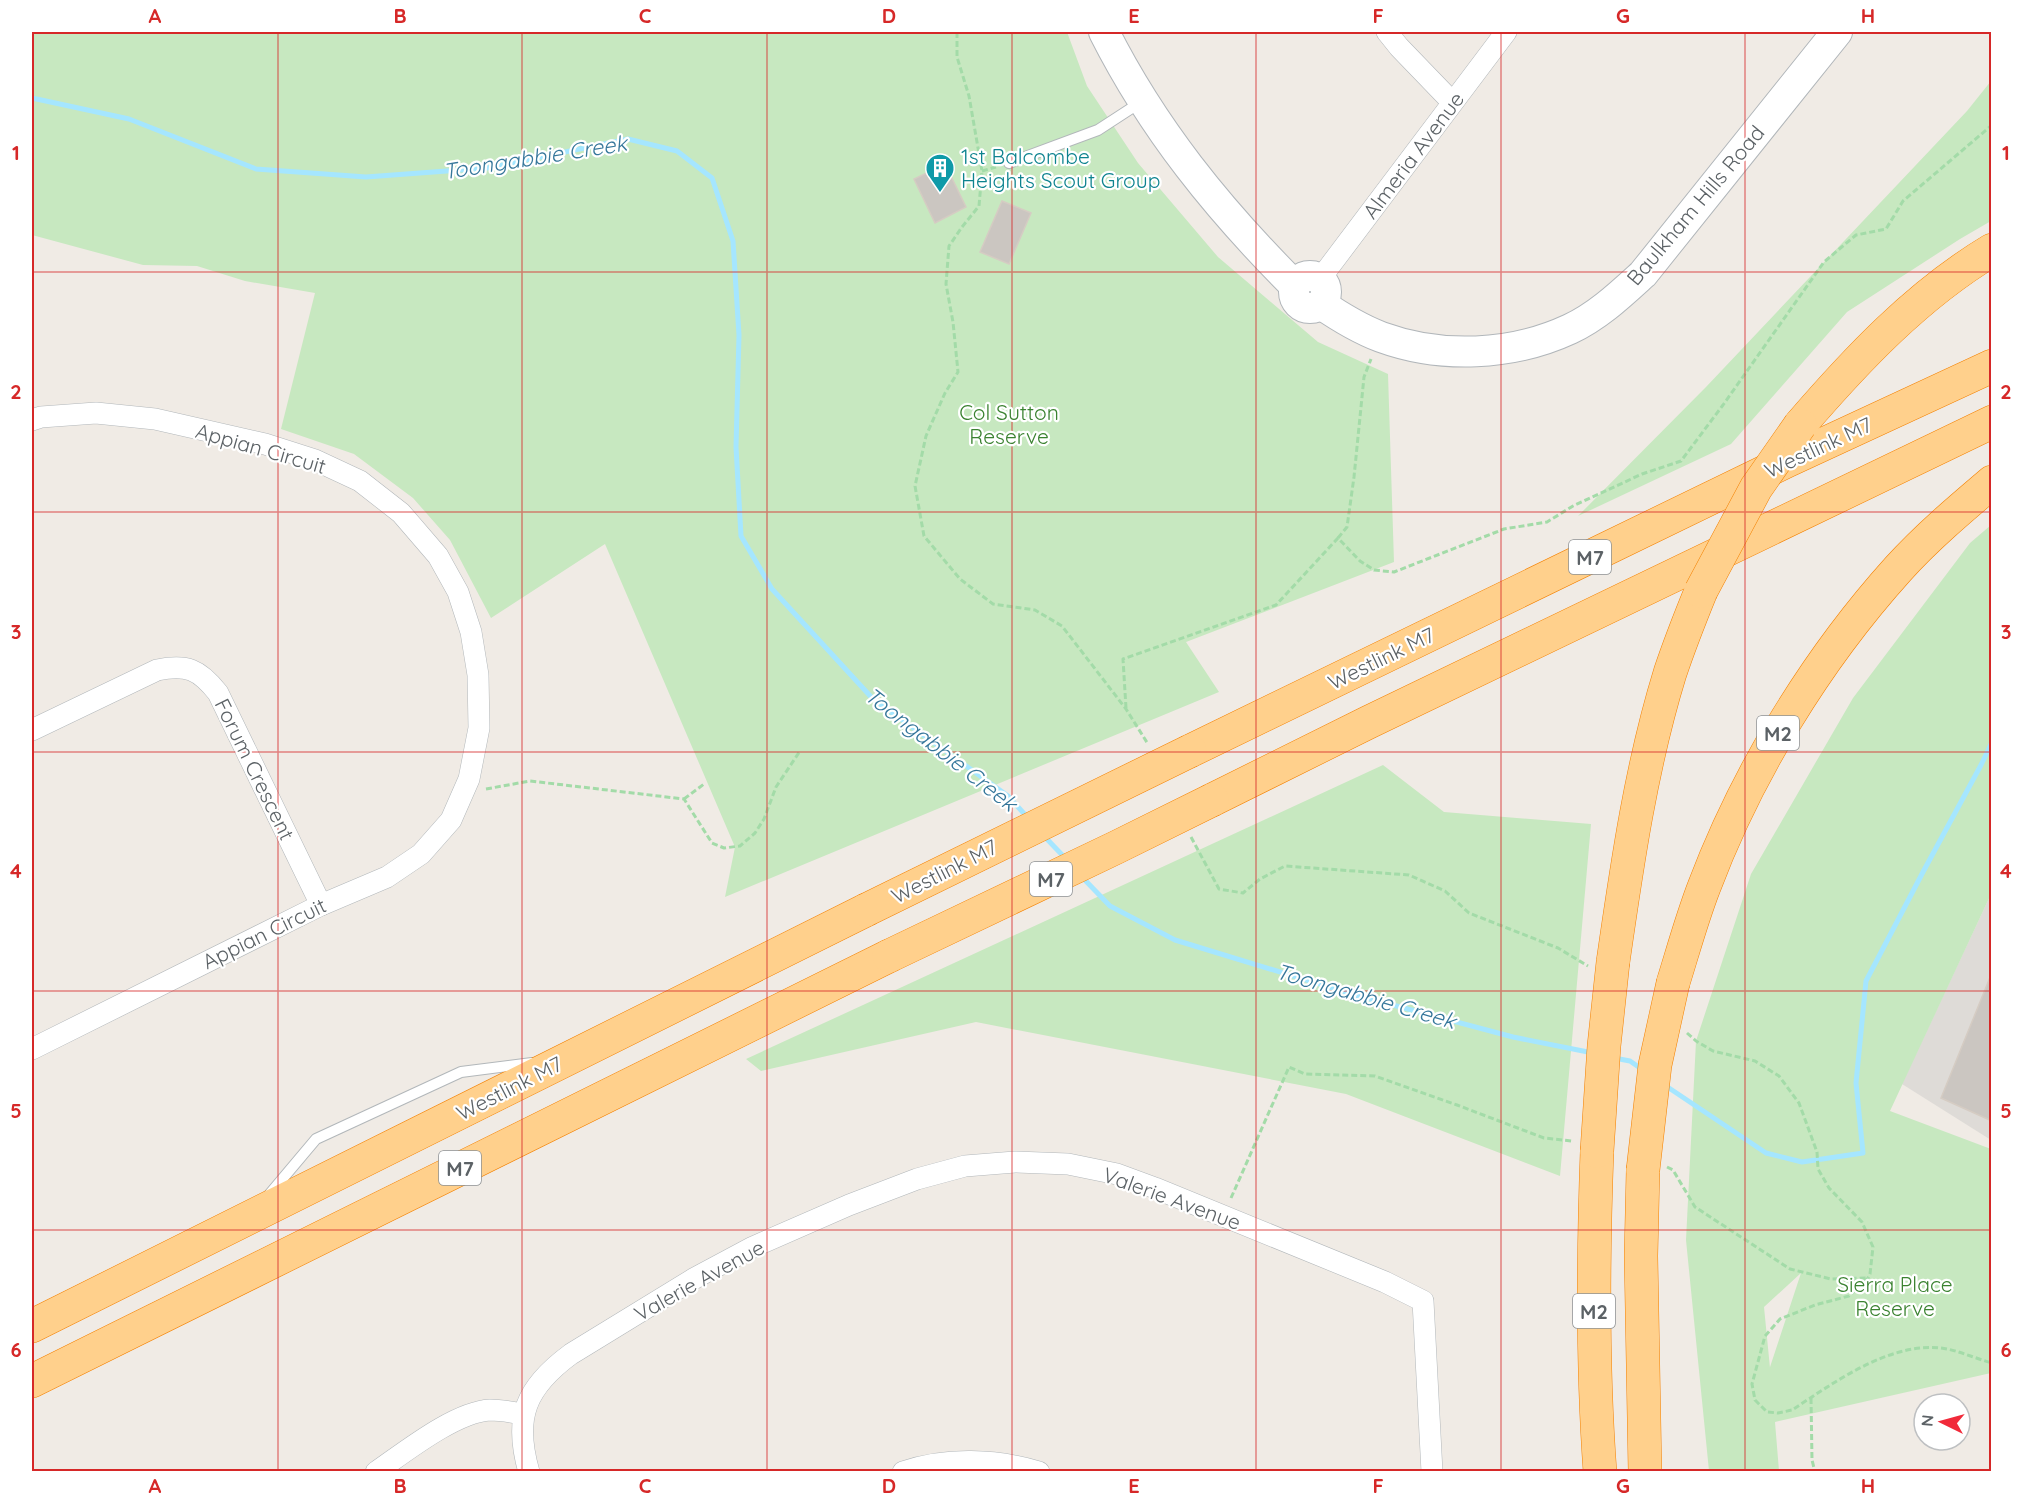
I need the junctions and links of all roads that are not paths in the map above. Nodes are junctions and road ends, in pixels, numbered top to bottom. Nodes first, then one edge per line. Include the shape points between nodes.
1 (1104, 32) edge
2 (1387, 32) edge
3 (1506, 32) edge
4 (1837, 32) edge
5 (1143, 101) junction
6 (1452, 102) junction
7 (1009, 163) dead end
8 (1992, 250) edge
9 (1312, 289) junction
10 (1992, 366) edge
11 (32, 420) edge
12 (1992, 422) edge
13 (1992, 482) edge
14 (32, 730) edge
15 (321, 905) junction
16 (32, 1049) edge
17 (32, 1326) edge
18 (32, 1381) edge
19 (523, 1414) junction
20 (376, 1472) edge
21 (529, 1472) edge
22 (903, 1472) edge
23 (1039, 1472) edge
24 (1432, 1472) edge
25 (1600, 1472) edge
26 (1645, 1472) edge

1 - 5 street, Baulkham Hills Road
2 - 6 street
3 - 6 street, Almeria Avenue
4 - 9 street, Baulkham Hills Road via 1643,274 1571,329 1500,349 1430,350 1358,327
5 - 7 lane via 1098,130
5 - 9 street, Baulkham Hills Road via 1176,151 1252,244
6 - 9 street, Almeria Avenue
8 - 25 highway, M2, bridge via 1879,338 1800,426 1756,488 1701,591 1670,673 1606,967 1604,1046 1586,1146
10 - 17 highway, Westlink M7 / M7, bridge via 1787,461 972,857
11 - 15 street, Appian Circuit via 96,413 156,420 265,444 315,460 360,481 401,513 438,556 458,592 471,633 478,675 475,787 421,854 387,877
12 - 18 highway, M7, bridge via 889,956
13 - 26 highway, M2, bridge via 1898,569 1830,654 1774,741 1733,818 1704,888 1673,983 1655,1065 1651,1167 1641,1256
14 - 15 street, Forum Crescent via 157,670 174,666 193,670 218,693
15 - 16 street, Appian Circuit
19 - 20 street via 490,1410 470,1414
19 - 21 street via 522,1439
19 - 24 street, Valerie Avenue via 535,1388 571,1354 695,1278 753,1248 849,1204 965,1166 1015,1162 1068,1164 1117,1174 1424,1301
22 - 23 street via 953,1462 992,1462

